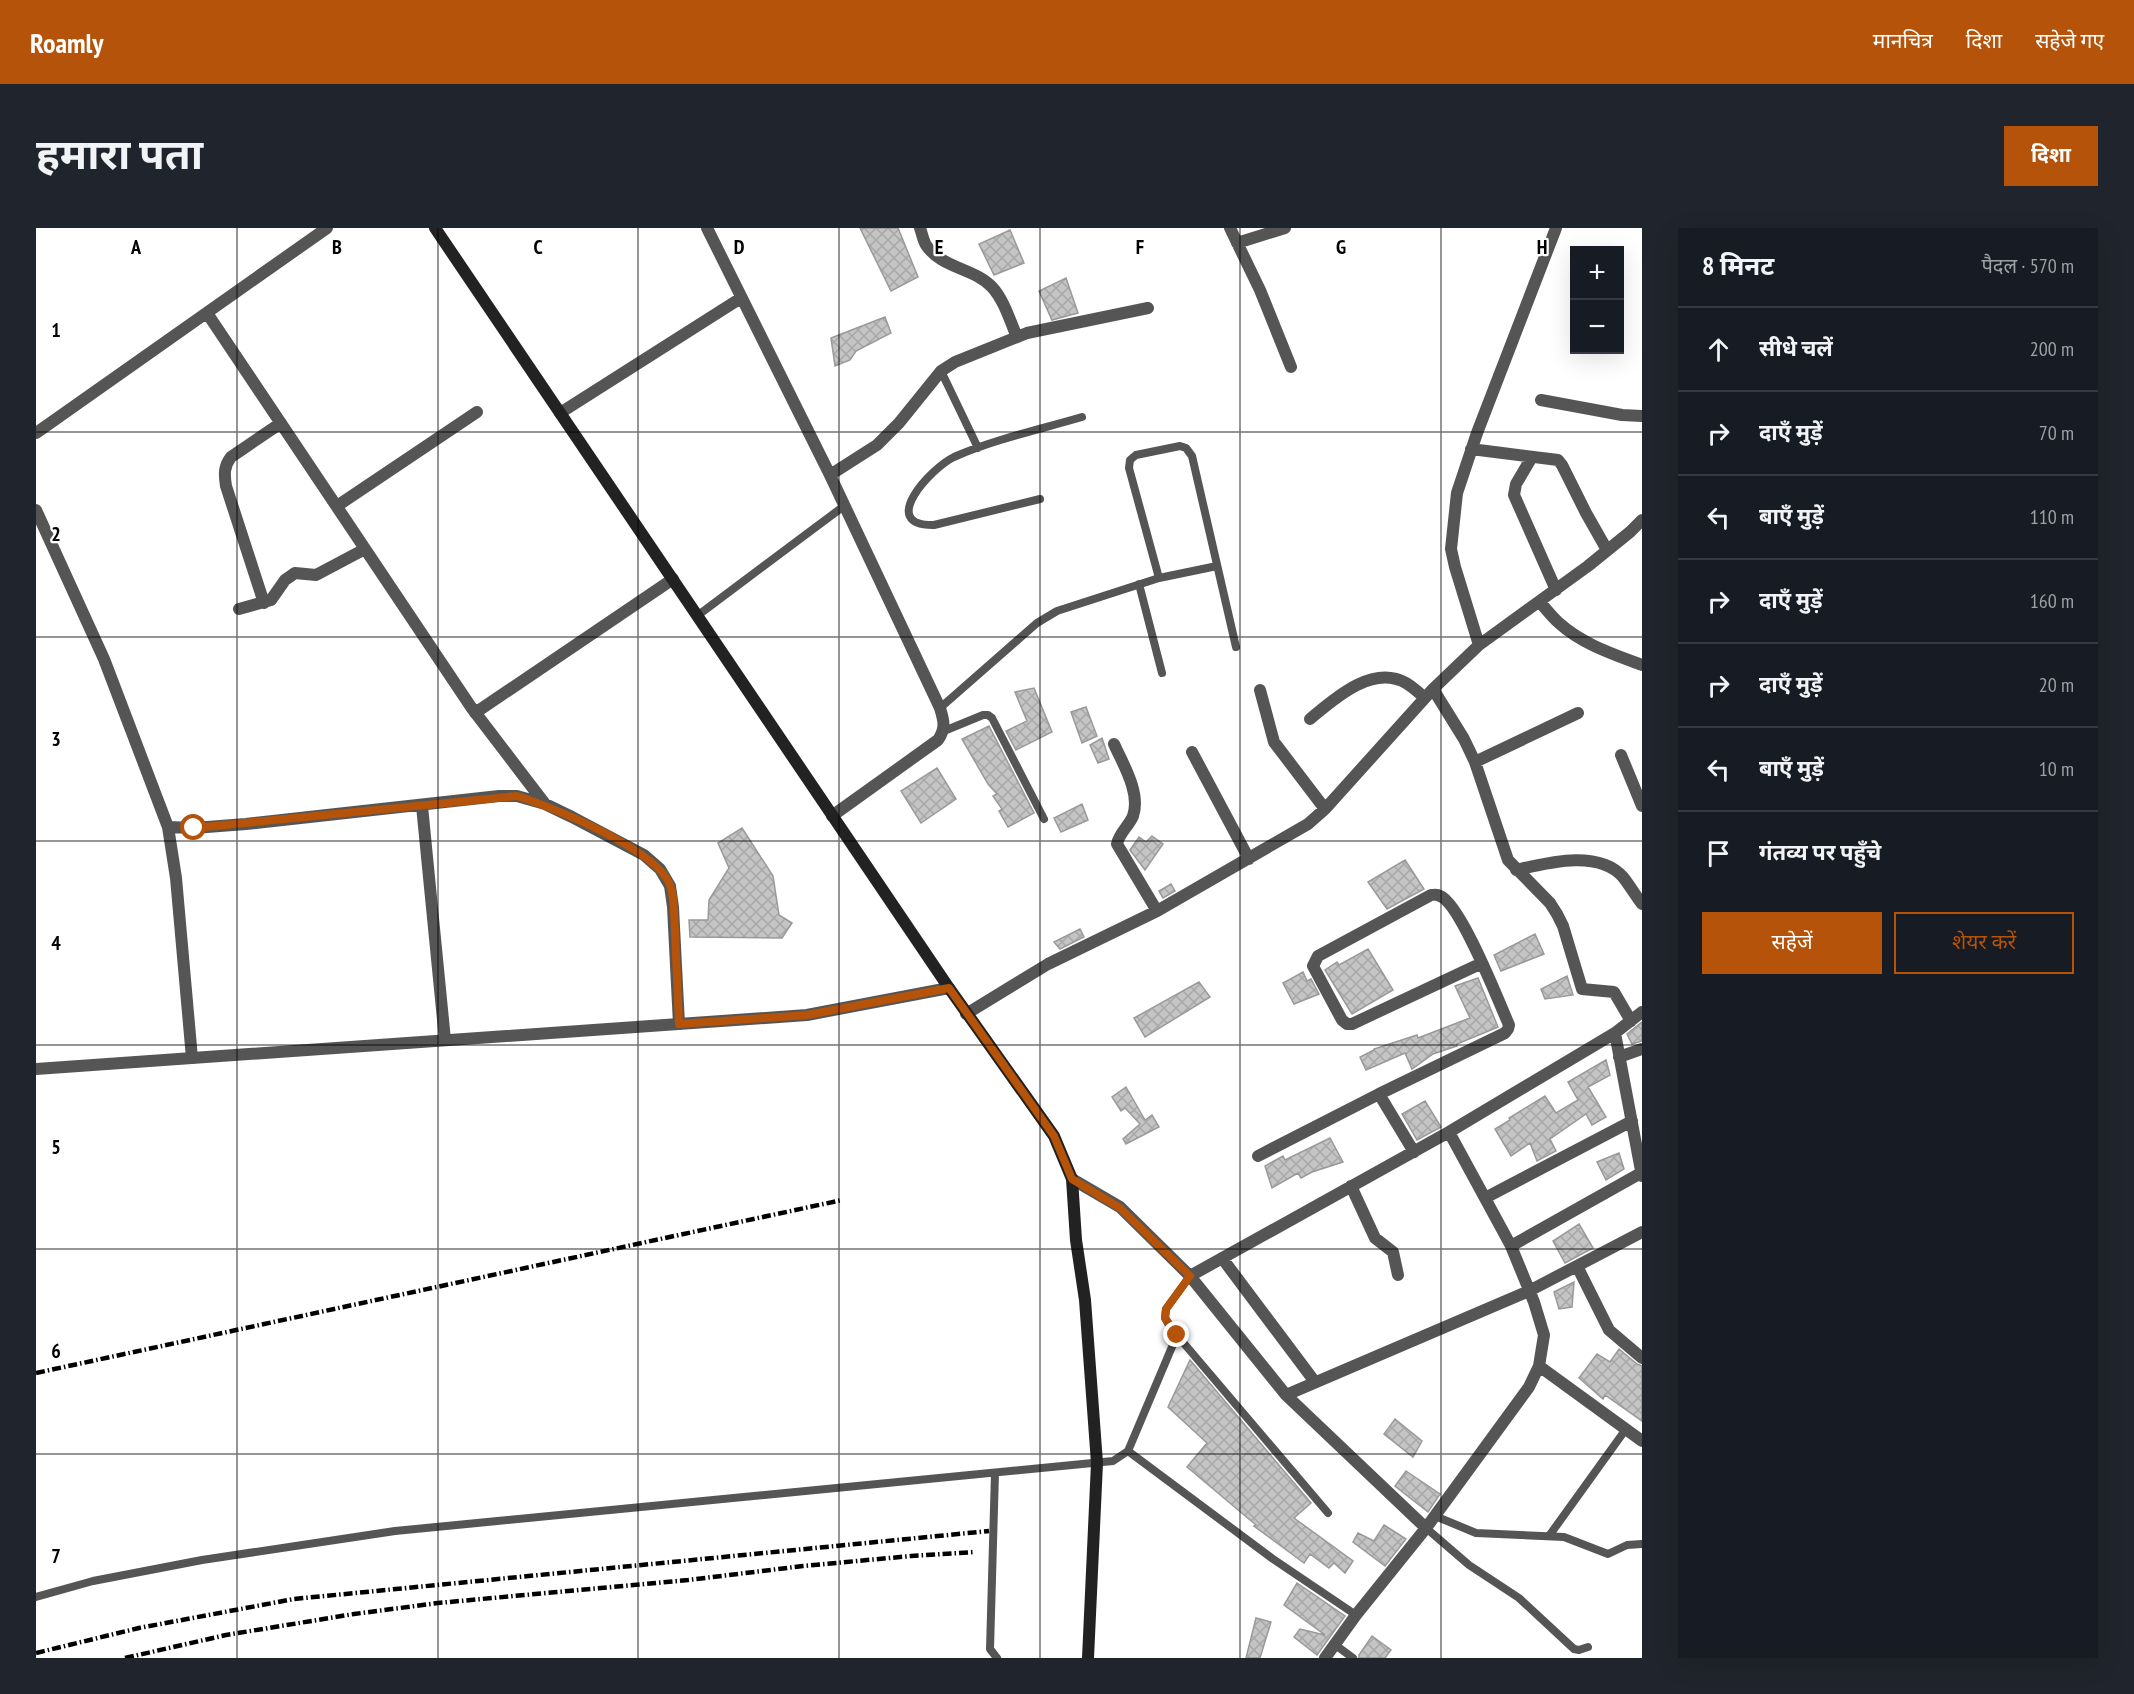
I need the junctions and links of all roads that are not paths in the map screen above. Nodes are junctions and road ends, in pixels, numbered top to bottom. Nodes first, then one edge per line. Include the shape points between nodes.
1 (327, 228) edge
2 (435, 228) edge
3 (707, 228) edge
4 (920, 228) edge
5 (1230, 228) edge
6 (1285, 228) edge
7 (1556, 228) edge
8 (1237, 243) junction
9 (741, 298) junction
10 (1148, 308) dead end
11 (207, 313) junction
12 (1017, 337) junction
13 (1291, 367) dead end
14 (941, 371) junction
15 (1541, 400) dead end
16 (477, 412) dead end
17 (560, 413) junction
18 (1642, 416) edge
19 (1082, 417) dead end
20 (281, 423) junction
21 (36, 433) edge
22 (978, 448) junction
23 (1471, 449) junction
24 (1532, 457) junction
25 (830, 475) junction
26 (1040, 499) dead end
27 (337, 506) junction
28 (844, 506) junction
29 (36, 510) edge
30 (1642, 520) edge
31 (365, 549) junction
32 (1607, 550) junction
33 (1217, 566) junction
34 (1159, 578) junction
35 (673, 579) junction
36 (1139, 584) junction
37 (1556, 590) junction
38 (1540, 602) junction
39 (264, 603) junction
40 (239, 609) dead end
41 (698, 616) junction
42 (1479, 645) junction
43 (1236, 647) dead end
44 (1642, 665) edge
45 (1162, 673) dead end
46 (1260, 690) dead end
47 (1429, 693) junction
48 (940, 708) junction
49 (475, 713) junction
50 (1578, 713) dead end
51 (1310, 719) dead end
52 (944, 731) junction
53 (1114, 744) dead end
54 (1192, 752) dead end
55 (1621, 755) dead end
56 (1475, 762) junction
57 (545, 804) junction
58 (422, 806) junction
59 (1642, 806) edge
60 (1325, 809) junction
61 (832, 816) junction
62 (1044, 819) dead end
63 (168, 827) junction
64 (1249, 859) junction
65 (1516, 870) junction
66 (1642, 904) edge
67 (1157, 911) junction
68 (1482, 963) junction
69 (949, 988) junction
70 (1642, 1012) edge
71 (966, 1014) junction
72 (1630, 1021) junction
73 (679, 1024) junction
74 (1615, 1033) junction
75 (445, 1040) junction
76 (1642, 1049) edge
77 (1619, 1057) junction
78 (192, 1058) junction
79 (36, 1069) edge
80 (1379, 1094) junction
81 (1632, 1121) junction
82 (1449, 1132) junction
83 (1414, 1152) junction
84 (1258, 1156) dead end
85 (1642, 1174) edge
86 (1072, 1179) junction
87 (1351, 1186) junction
88 (1485, 1198) junction
89 (1642, 1232) edge
90 (1511, 1246) junction
91 (1222, 1258) junction
92 (1576, 1266) junction
93 (1398, 1275) dead end
94 (1190, 1276) junction
95 (1529, 1291) junction
96 (1177, 1335) junction
97 (1642, 1358) edge
98 (1539, 1366) junction
99 (1316, 1382) junction
100 (1286, 1395) junction
101 (1626, 1429) junction
102 (1642, 1441) edge
103 (1128, 1451) junction
104 (1097, 1463) junction
105 (995, 1473) junction
106 (1328, 1513) dead end
107 (1435, 1516) junction
108 (1426, 1528) junction
109 (1549, 1536) junction
110 (1642, 1544) edge
111 (36, 1596) edge
112 (1356, 1615) junction
113 (1334, 1644) junction
114 (1588, 1647) dead end
115 (997, 1658) edge
116 (1088, 1658) edge
117 (1325, 1658) edge
118 (1353, 1658) edge

1 - 11 street
2 - 17 main road
3 - 9 street
4 - 12 street via 926,245 937,257 977,275 991,286
5 - 8 street
6 - 8 street
7 - 23 street
8 - 13 street
9 - 17 street
9 - 25 street
10 - 12 street
11 - 20 street
11 - 21 street
12 - 14 street
14 - 22 lane
14 - 25 street via 877,445
15 - 18 street
16 - 27 street
17 - 35 main road
19 - 22 lane
20 - 27 street
20 - 39 street via 231,457 224,473
22 - 26 lane via 953,457 934,471 909,504 909,518 934,525
23 - 24 street
23 - 42 street via 1458,493 1451,549
24 - 32 street via 1553,459 1562,465
24 - 37 street via 1514,495
25 - 28 street
27 - 31 street
28 - 41 lane
28 - 48 street
29 - 63 street via 104,659
30 - 32 street
31 - 39 street via 315,575 290,576
31 - 49 street
32 - 37 street
33 - 34 lane
33 - 34 lane via 1192,456 1180,447 1136,455 1129,468
33 - 43 lane
34 - 36 lane
35 - 41 main road
35 - 49 street
36 - 45 lane
36 - 48 lane via 1057,611 1037,623
37 - 38 street
38 - 42 street
38 - 44 street via 1558,623 1583,639
39 - 40 street
41 - 61 main road
42 - 47 street
46 - 60 street via 1274,742
47 - 51 street via 1396,679 1371,680 1345,690
47 - 56 street via 1464,739
47 - 60 street
48 - 52 street
49 - 57 street
50 - 56 street
52 - 61 street via 938,740
52 - 62 lane via 983,715 992,718
53 - 67 street via 1135,803 1131,820 1117,844
54 - 64 street
55 - 59 street
56 - 65 street via 1503,848
57 - 58 street via 517,796 499,796
57 - 73 street via 644,855 660,869 670,886 673,907
58 - 63 street via 246,824
58 - 75 street
60 - 64 street via 1308,824
61 - 69 main road
63 - 78 street
64 - 67 street
65 - 66 street via 1560,860 1600,864 1622,876
65 - 72 street via 1557,914 1582,989 1614,992
67 - 71 street via 1048,964
68 - 68 street via 1352,1024 1342,1020 1313,966 1318,956 1436,895 1445,899 1458,917
68 - 80 street via 1509,1029
69 - 71 main road
69 - 73 street via 807,1015
70 - 72 street
71 - 86 main road via 1054,1136
72 - 74 street
73 - 75 street
74 - 77 street
74 - 82 street
75 - 78 street
76 - 77 street
77 - 81 street
78 - 79 street
80 - 83 street
80 - 84 street
81 - 85 street
81 - 88 street
82 - 83 street
82 - 88 street
83 - 87 street
85 - 90 street
86 - 94 street via 1120,1208
86 - 104 main road
87 - 91 street
87 - 93 street via 1375,1238 1393,1252
88 - 90 street
89 - 92 street
90 - 95 street
91 - 94 street
91 - 99 street
92 - 95 street
92 - 97 street via 1609,1330
94 - 96 lane via 1166,1309 1165,1318
94 - 100 street
95 - 98 street via 1544,1335
95 - 99 street
96 - 103 lane
96 - 106 lane
98 - 101 street
98 - 107 street via 1529,1387
99 - 100 street
100 - 108 street
101 - 102 street
101 - 109 lane
103 - 104 lane via 1113,1461
103 - 112 lane
104 - 105 lane
104 - 116 main road
105 - 111 lane via 395,1531 202,1560
105 - 115 lane via 990,1649
107 - 108 street
107 - 109 lane via 1476,1533
108 - 112 street
108 - 114 lane via 1469,1565 1524,1602 1574,1649
109 - 110 lane via 1578,1541 1608,1554 1627,1545
112 - 113 street
113 - 117 street
113 - 118 lane

